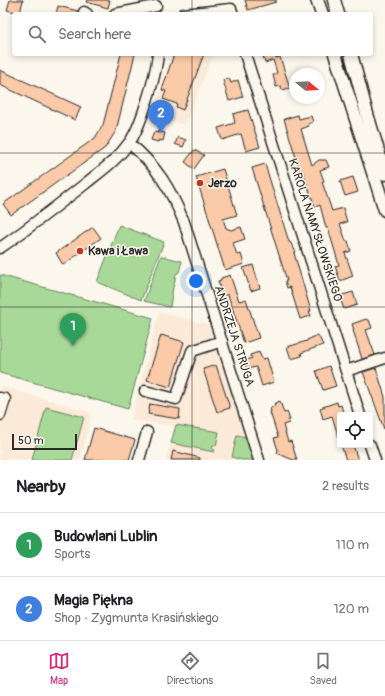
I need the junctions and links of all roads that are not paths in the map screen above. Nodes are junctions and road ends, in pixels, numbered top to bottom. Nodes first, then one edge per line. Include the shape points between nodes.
1 (317, 0) edge
2 (334, 0) edge
3 (156, 7) edge
4 (231, 8) edge
5 (127, 12) edge
6 (199, 12) edge
7 (321, 12) edge
8 (337, 12) edge
9 (157, 56) edge
10 (247, 56) edge
11 (336, 56) edge
12 (352, 56) edge
13 (129, 143) junction
14 (381, 149) edge
15 (385, 174) edge
16 (385, 210) edge
17 (0, 248) edge
18 (222, 342) junction
19 (385, 358) edge
20 (346, 371) junction
21 (145, 391) dead end
22 (0, 398) edge
23 (359, 412) edge
24 (0, 415) edge
25 (147, 432) dead end
26 (371, 448) edge
27 (139, 460) edge
28 (259, 460) edge
29 (374, 460) edge

1 - 7 main road
2 - 8 main road
3 - 5 street
4 - 6 street
9 - 13 street via 144,109 135,135
10 - 20 street, KAROLA NAMYSŁOWSKIEGO
11 - 16 main road
12 - 14 main road
13 - 17 street via 111,163
13 - 18 street, ANDRZEJA STRUGA via 150,161 175,200
14 - 15 main road
18 - 21 street via 192,351 176,399
18 - 28 street, ANDRZEJA STRUGA
19 - 20 street
20 - 23 street, KAROLA NAMYSŁOWSKIEGO
22 - 24 street via 4,399
25 - 27 street
26 - 29 street

